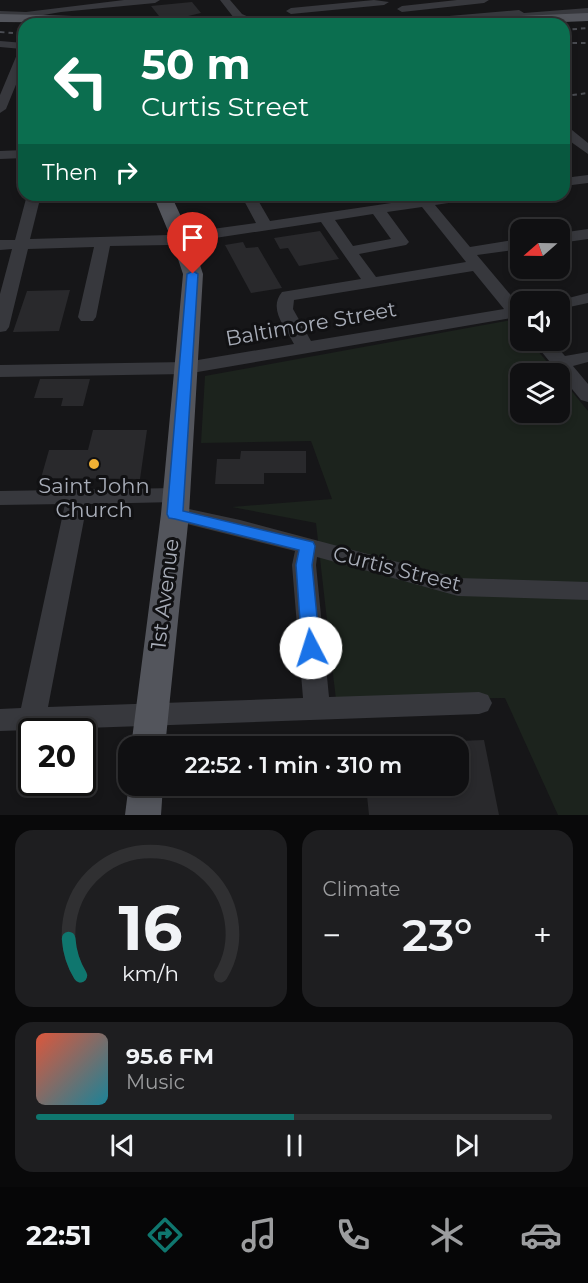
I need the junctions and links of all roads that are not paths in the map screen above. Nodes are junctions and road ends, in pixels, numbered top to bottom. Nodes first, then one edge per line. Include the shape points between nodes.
1 (149, 0) edge
2 (225, 0) edge
3 (484, 0) edge
4 (499, 0) edge
5 (559, 0) edge
6 (382, 1) edge
7 (87, 3) edge
8 (348, 5) junction
9 (393, 10) junction
10 (585, 13) edge
11 (0, 16) edge
12 (42, 16) edge
13 (155, 16) dead end
14 (238, 16) junction
15 (59, 18) edge
16 (93, 18) edge
17 (242, 18) edge
18 (361, 18) edge
19 (400, 18) edge
20 (527, 18) edge
21 (18, 20) edge
22 (588, 22) edge
23 (0, 23) edge
24 (570, 24) edge
25 (0, 44) edge
26 (18, 46) edge
27 (18, 60) edge
28 (4, 88) edge
29 (0, 109) edge
30 (588, 130) edge
31 (570, 132) edge
32 (570, 137) edge
33 (588, 150) edge
34 (18, 154) edge
35 (0, 155) edge
36 (588, 178) edge
37 (570, 181) edge
38 (32, 201) edge
39 (165, 201) edge
40 (251, 201) edge
41 (429, 201) edge
42 (425, 202) junction
43 (377, 209) junction
44 (325, 217) junction
45 (265, 226) junction
46 (588, 234) edge
47 (570, 237) edge
48 (181, 238) junction
49 (103, 242) junction
50 (0, 244) edge
51 (510, 247) edge
52 (19, 249) junction
53 (349, 251) junction
54 (0, 254) edge
55 (473, 259) junction
56 (6, 281) edge
57 (372, 283) junction
58 (588, 298) edge
59 (510, 302) edge
60 (570, 302) edge
61 (510, 314) edge
62 (87, 317) dead end
63 (0, 327) edge
64 (305, 347) junction
65 (550, 351) edge
66 (588, 357) edge
67 (560, 363) joint
68 (186, 368) junction
69 (0, 371) edge
70 (570, 375) edge
71 (588, 396) edge
72 (0, 498) edge
73 (77, 498) junction
74 (175, 504) junction
75 (307, 546) junction
76 (588, 591) edge
77 (479, 703) dead end
78 (317, 710) junction
79 (150, 717) junction
80 (32, 718) edge
81 (91, 718) edge
82 (18, 719) edge
83 (0, 720) edge
84 (149, 736) edge
85 (144, 796) edge
86 (143, 815) edge

1 - 7 street
1 - 13 street
2 - 14 street
3 - 9 street
4 - 20 street
5 - 10 street
6 - 8 street
6 - 9 street
7 - 12 street
7 - 16 street
8 - 14 street
8 - 18 street
9 - 19 street
10 - 20 main road
11 - 12 main road
12 - 15 main road
14 - 17 street
21 - 23 main road
22 - 24 main road
25 - 26 street
27 - 28 street
28 - 29 street
30 - 31 street
32 - 33 street
34 - 35 street
36 - 37 street
38 - 52 street
39 - 48 main road, 1st Avenue
40 - 45 street
41 - 42 street
42 - 43 street
42 - 55 street
43 - 44 street
43 - 53 street via 401,242
44 - 45 street
44 - 53 street
45 - 48 street
46 - 47 street
48 - 49 street
48 - 68 main road, 1st Avenue via 193,274
49 - 52 street
49 - 62 street
50 - 52 street
51 - 55 street
52 - 54 street
52 - 56 street
53 - 57 street
55 - 57 street
55 - 59 street
56 - 63 street
57 - 64 street via 288,296 284,309
58 - 60 street
61 - 64 street, Baltimore Street
64 - 68 street, Baltimore Street
65 - 67 street
66 - 67 street
68 - 69 street, Baltimore Street
68 - 74 main road, 1st Avenue
70 - 71 street
72 - 73 street, Curtis Street
73 - 74 street, Curtis Street
73 - 80 street
74 - 75 street, Curtis Street
74 - 79 main road, 1st Avenue
75 - 76 street, Curtis Street via 458,587
75 - 78 street via 304,565
77 - 78 street
78 - 79 street
79 - 81 street
79 - 84 main road, 1st Avenue
82 - 83 street
85 - 86 main road

